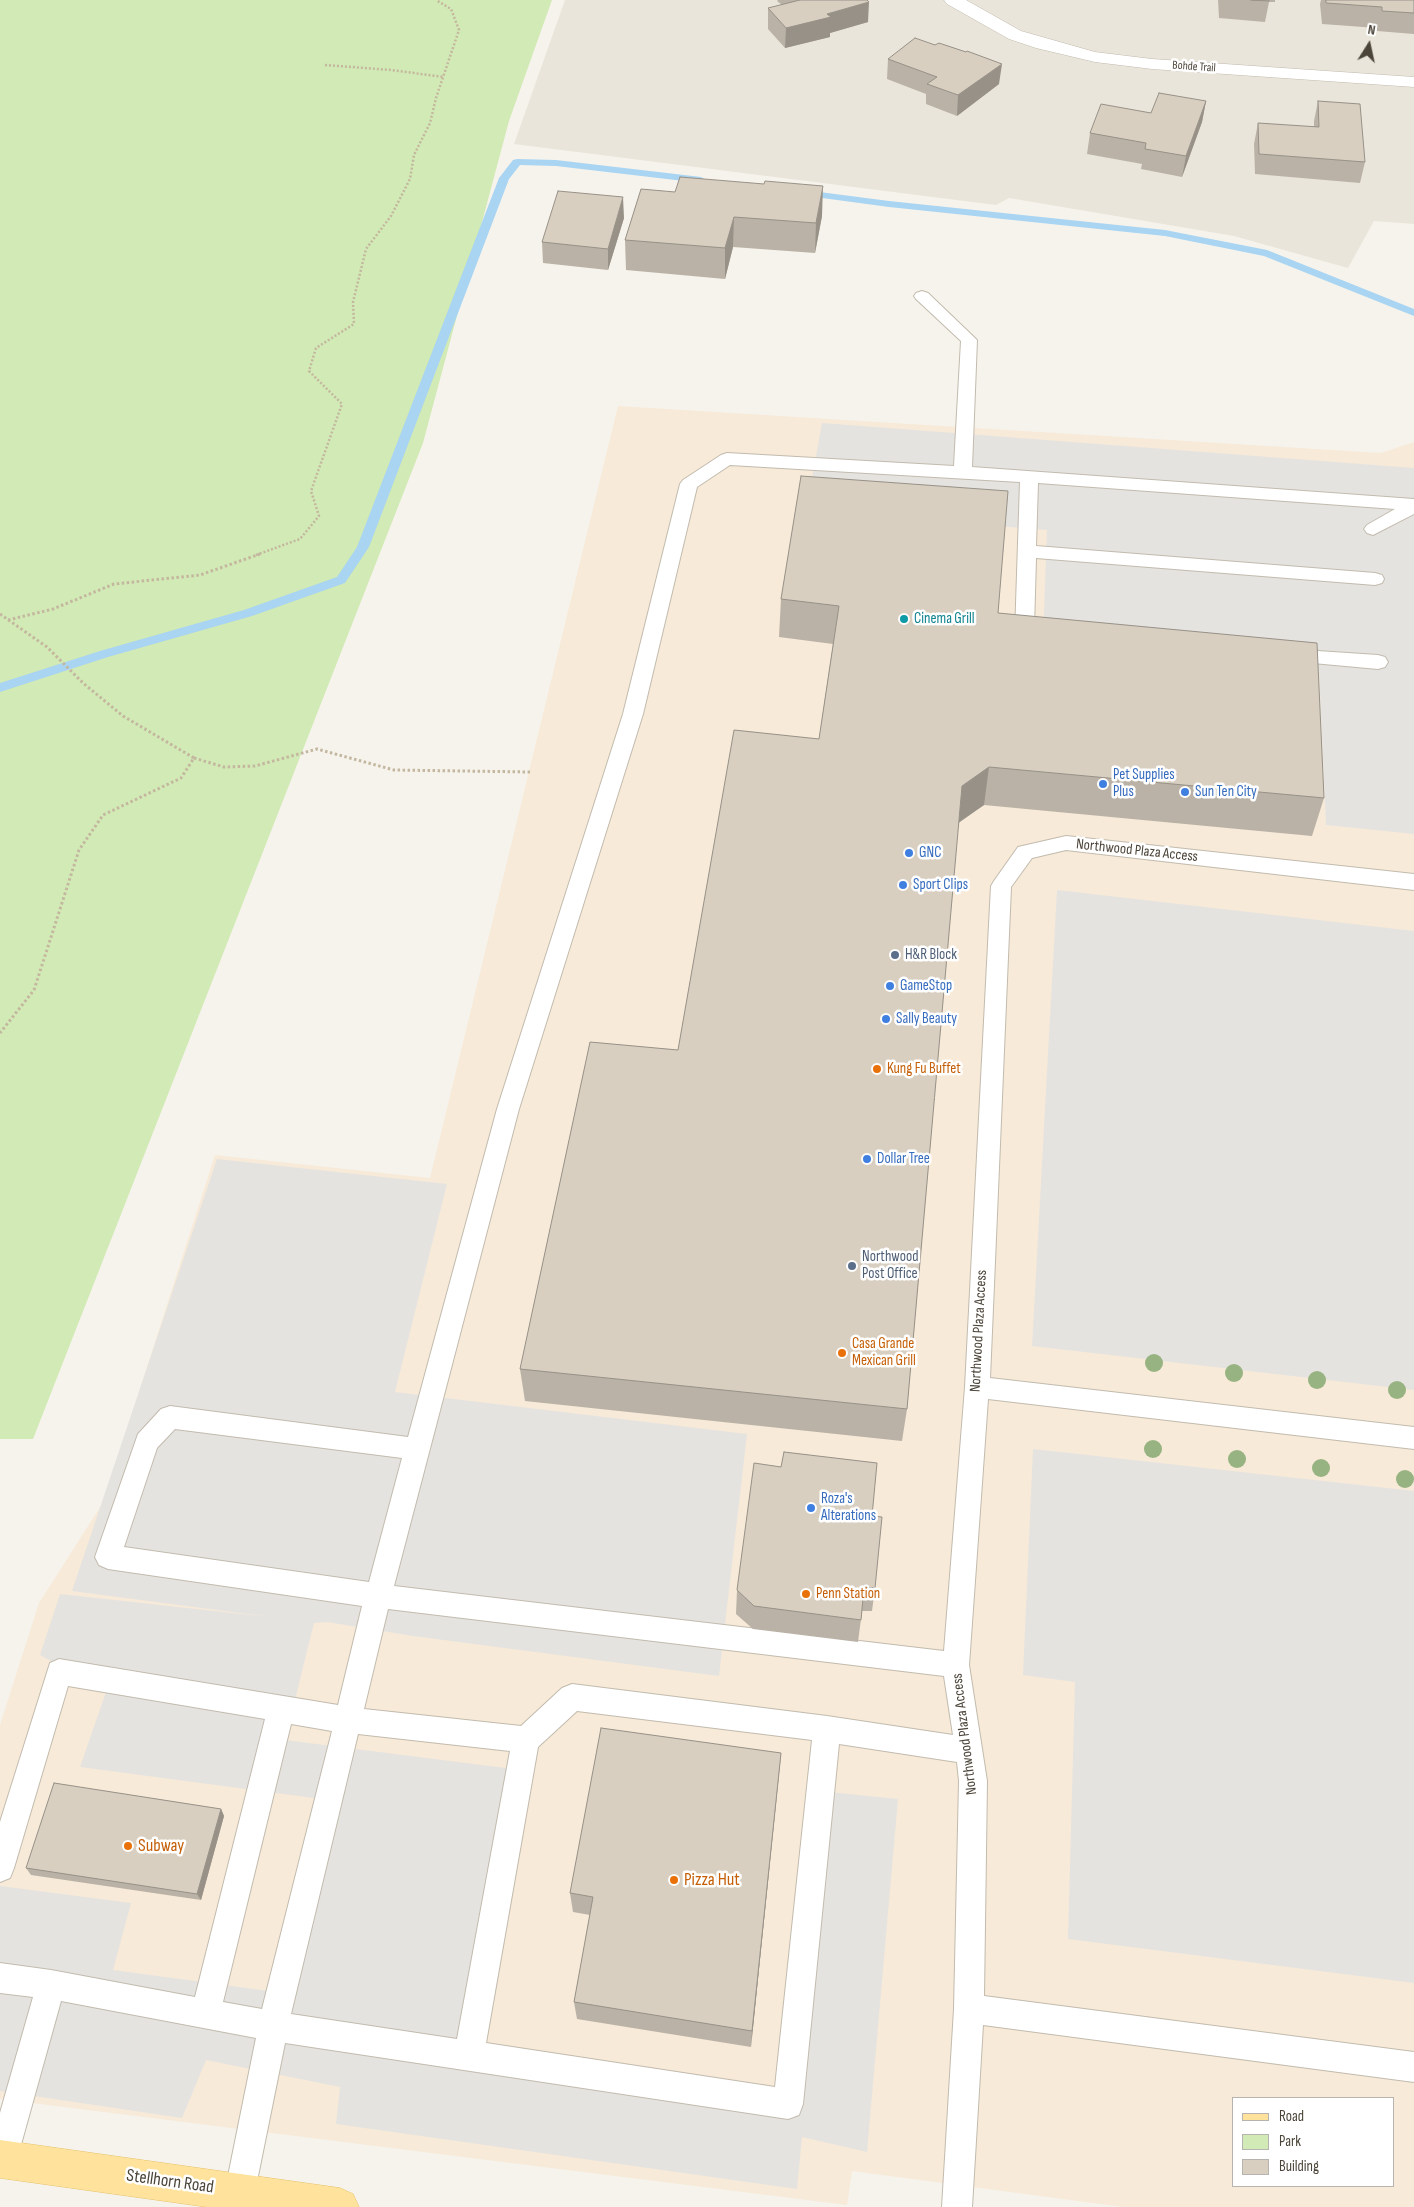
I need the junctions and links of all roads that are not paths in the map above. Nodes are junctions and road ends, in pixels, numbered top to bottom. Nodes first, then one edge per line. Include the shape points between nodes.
1 (952, 0) edge
2 (1414, 82) edge
3 (922, 296) dead end
4 (963, 472) junction
5 (1028, 477) junction
6 (1414, 506) edge
7 (1372, 529) dead end
8 (1026, 551) junction
9 (1375, 579) dead end
10 (1054, 636) edge
11 (1270, 653) edge
12 (1378, 662) dead end
13 (1414, 882) edge
14 (977, 1387) junction
15 (1414, 1438) edge
16 (416, 1448) junction
17 (378, 1596) junction
18 (956, 1665) junction
19 (281, 1709) junction
20 (347, 1720) junction
21 (826, 1729) junction
22 (526, 1740) junction
23 (968, 1751) junction
24 (0, 1868) edge
25 (0, 1978) edge
26 (51, 1985) junction
27 (970, 2008) junction
28 (205, 2014) junction
29 (273, 2026) junction
30 (469, 2057) junction
31 (1414, 2067) edge
32 (1, 2159) edge
33 (240, 2192) junction
34 (340, 2207) edge
35 (957, 2207) edge

1 - 2 street, Bohde Trail via 1015,35 1095,57 1152,64
3 - 4 lane via 969,340
4 - 5 lane
4 - 16 lane via 727,459 689,484 633,714 508,1109
5 - 6 lane
5 - 8 lane
6 - 7 lane
8 - 9 lane
8 - 10 lane via 1024,634
11 - 12 lane
13 - 14 lane, Northwood Plaza Access via 1066,843 1025,852 1001,886
14 - 15 lane
14 - 18 lane, Northwood Plaza Access
16 - 17 lane
16 - 17 lane via 170,1417 147,1442 108,1557
17 - 18 lane
17 - 20 lane
18 - 23 lane, Northwood Plaza Access
19 - 20 lane
19 - 24 lane via 59,1672
19 - 28 lane
20 - 22 lane
20 - 29 lane
21 - 22 lane via 572,1697
21 - 23 lane
21 - 30 lane via 788,2104
22 - 30 lane
23 - 27 lane, Northwood Plaza Access via 973,1781
25 - 26 lane
26 - 28 lane
26 - 32 lane
27 - 31 lane
27 - 35 lane, Northwood Plaza Access
28 - 29 lane
29 - 30 lane
29 - 33 lane
32 - 33 main road, Stellhorn Road
33 - 34 main road, Stellhorn Road

